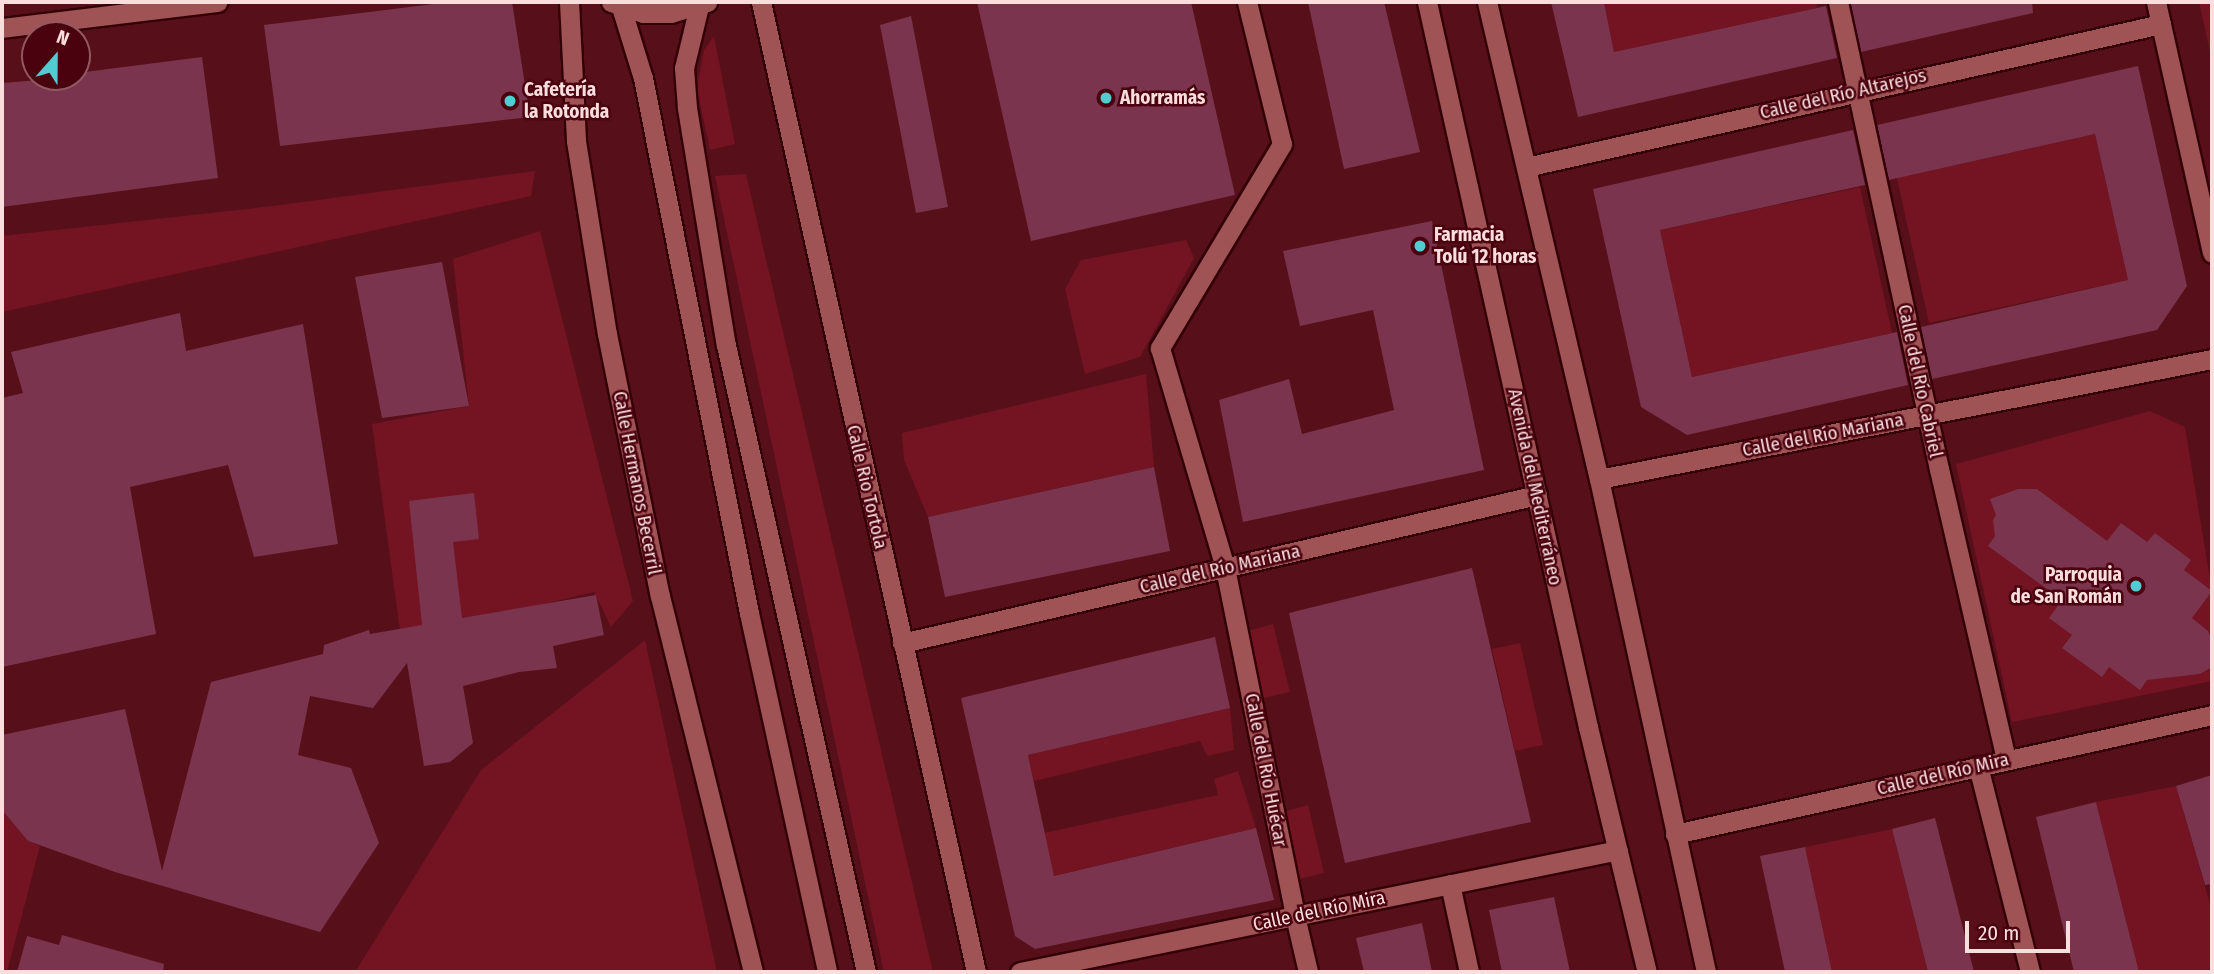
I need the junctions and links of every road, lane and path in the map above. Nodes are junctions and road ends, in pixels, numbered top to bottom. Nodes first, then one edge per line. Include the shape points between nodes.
1 (217, 2) edge
2 (569, 2) edge
3 (761, 2) edge
4 (1247, 2) edge
5 (1427, 2) edge
6 (1487, 2) edge
7 (1838, 2) edge
8 (2156, 2) edge
9 (616, 4) edge
10 (703, 4) edge
11 (93, 9) edge
12 (2161, 24) junction
13 (2, 28) edge
14 (1856, 90) junction
15 (1526, 167) junction
16 (2212, 253) edge
17 (2212, 359) edge
18 (1927, 415) junction
19 (1599, 479) junction
20 (1537, 495) junction
21 (1225, 568) junction
22 (902, 643) junction
23 (2212, 715) edge
24 (2006, 760) junction
25 (1978, 766) junction
26 (1675, 834) junction
27 (1618, 850) junction
28 (1450, 884) junction
29 (1295, 916) junction
30 (751, 965) edge
31 (827, 972) edge
32 (866, 972) edge
33 (976, 972) edge
34 (1020, 972) edge
35 (1307, 972) edge
36 (1469, 972) edge
37 (1647, 972) edge
38 (1706, 972) edge
39 (2030, 972) edge

1 - 11 street
2 - 30 street, Calle Hermanos Becerril via 576,141 607,334 660,596
3 - 22 street, Calle Rio Tortola
4 - 21 street, Calle del Río Huécar via 1282,144 1160,348
5 - 20 street, Avenida del Mediterráneo
6 - 15 street
7 - 14 street, Calle del Río Cabriel
8 - 12 street
9 - 10 street via 643,13 671,13
9 - 31 street via 643,78 749,613
10 - 32 street via 684,68 726,345
11 - 13 street
12 - 14 street, Calle del Río Altarejos
12 - 16 street
14 - 15 street, Calle del Río Altarejos
14 - 18 street, Calle del Río Cabriel
15 - 19 street
17 - 18 street, Calle del Río Mariana
18 - 19 street, Calle del Río Mariana
18 - 24 street, Calle del Río Cabriel
19 - 26 street
20 - 21 street, Calle del Río Mariana
20 - 27 street, Avenida del Mediterráneo
21 - 22 street, Calle del Río Mariana
21 - 29 street, Calle del Río Huécar
22 - 33 street, Calle Rio Tortola
23 - 24 street, Calle del Río Mira
24 - 25 street, Calle del Río Mira
25 - 26 street, Calle del Río Mira
25 - 39 street
26 - 38 street
27 - 28 street, Calle del Río Mira
27 - 37 street, Avenida del Mediterráneo
28 - 29 street, Calle del Río Mira
28 - 36 street
29 - 34 street, Calle del Río Mira
29 - 35 street, Calle del Río Huécar

